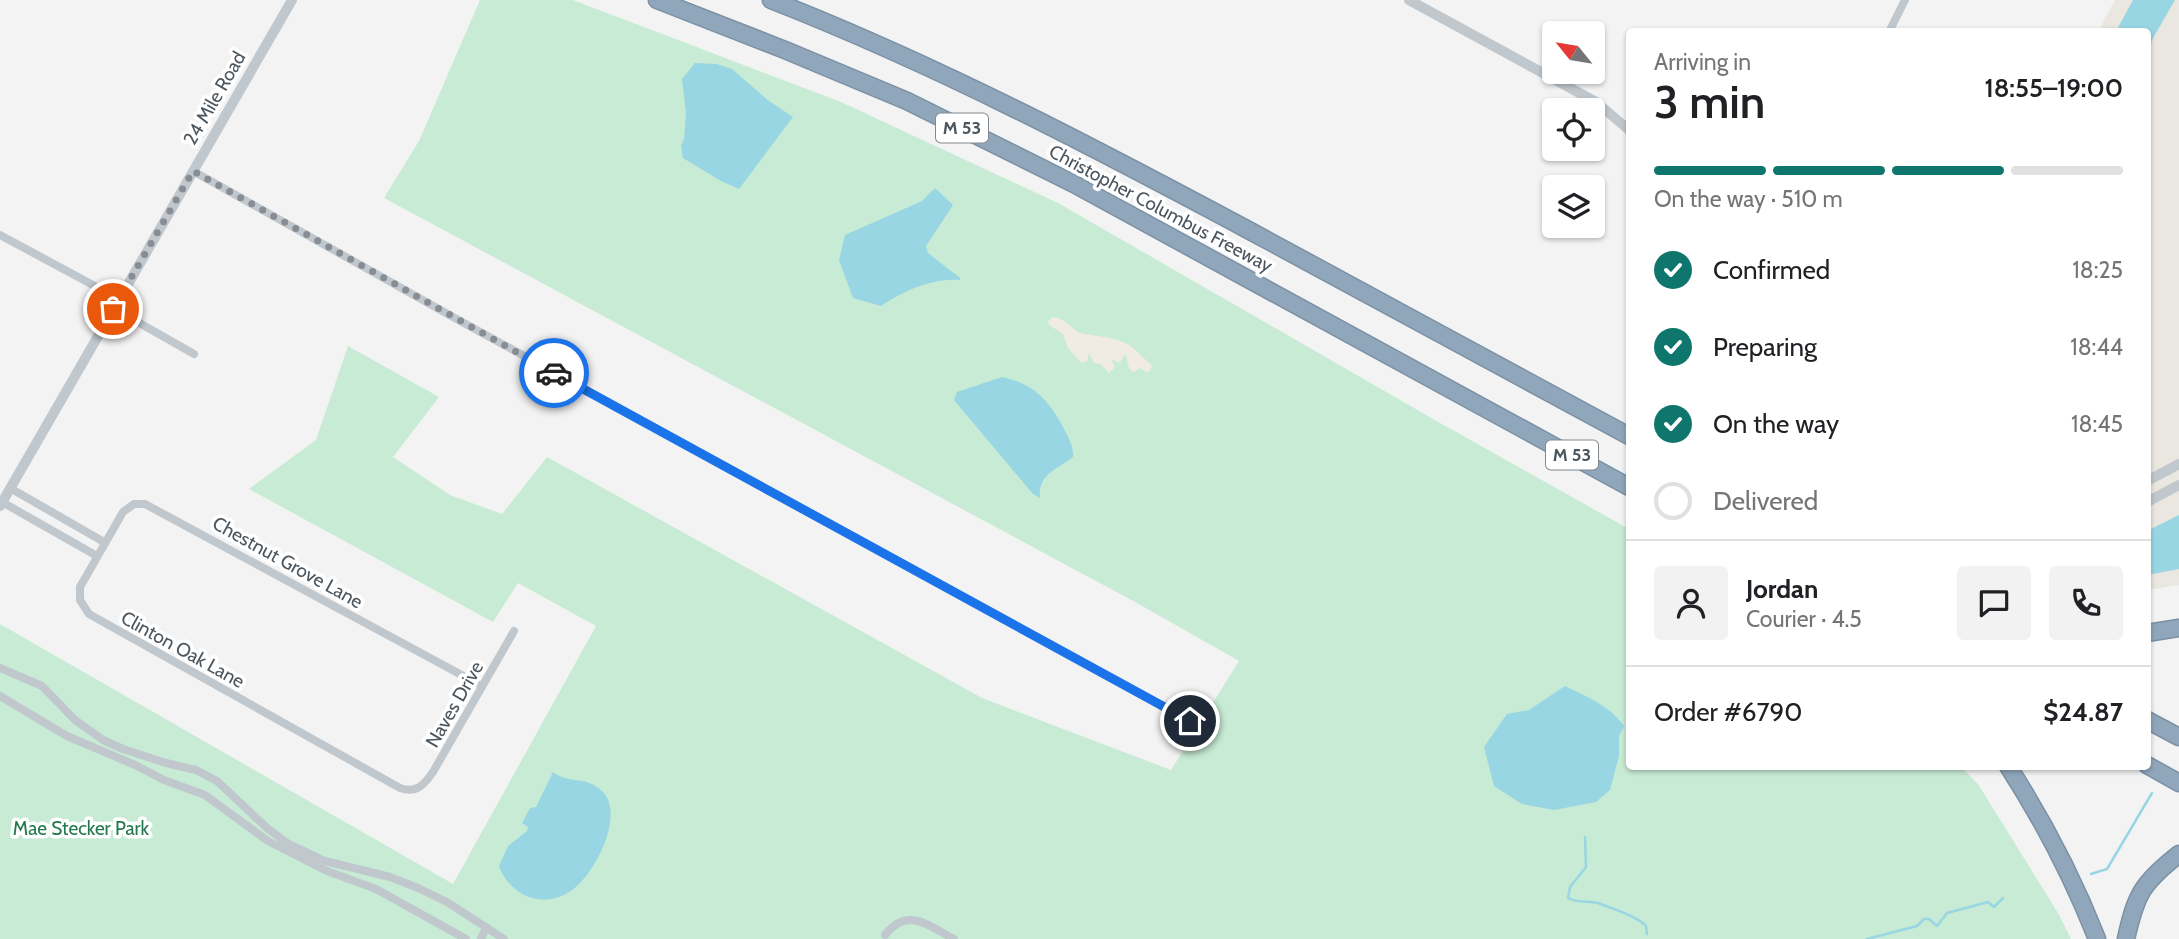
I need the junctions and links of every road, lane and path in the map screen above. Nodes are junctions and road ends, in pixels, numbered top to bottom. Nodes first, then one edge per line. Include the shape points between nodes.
1 (292, 0) edge
2 (657, 0) edge
3 (771, 0) edge
4 (1409, 0) edge
5 (1906, 0) edge
6 (1421, 3) edge
7 (1891, 28) edge
8 (1626, 127) edge
9 (193, 171) junction
10 (0, 235) edge
11 (116, 304) junction
12 (194, 354) dead end
13 (1626, 434) edge
14 (2179, 464) edge
15 (2151, 479) edge
16 (1626, 485) edge
17 (2179, 485) edge
18 (10, 488) junction
19 (2151, 500) edge
20 (1, 504) edge
21 (104, 542) junction
22 (96, 555) junction
23 (2179, 628) edge
24 (514, 631) dead end
25 (2151, 632) edge
26 (0, 668) edge
27 (482, 686) junction
28 (0, 696) edge
29 (1196, 710) dead end
30 (1190, 721) junction
31 (2151, 722) edge
32 (1185, 730) dead end
33 (2179, 737) edge
34 (116, 752) junction
35 (2151, 767) edge
36 (2011, 770) edge
37 (2179, 783) edge
38 (416, 789) joint
39 (2179, 854) edge
40 (323, 865) junction
41 (486, 927) junction
42 (886, 935) dead end
43 (466, 939) edge
44 (481, 939) edge
45 (504, 939) edge
46 (954, 939) edge
47 (2097, 939) edge
48 (2126, 939) edge

1 - 9 street, 24 Mile Road
2 - 16 highway, Christopher Columbus Freeway / M 53 via 907,101 1063,178
3 - 13 highway, Christopher Columbus Freeway / M 53 via 925,65 1058,129
4 - 6 street
5 - 7 street
6 - 8 street via 1596,102
9 - 11 street, 24 Mile Road
9 - 30 street
10 - 11 street
11 - 12 street
11 - 18 street, 24 Mile Road
14 - 15 street
17 - 19 street
18 - 20 street, 24 Mile Road
18 - 21 street
20 - 22 street
21 - 22 street, Chestnut Grove Lane
21 - 27 street, Chestnut Grove Lane via 128,507 151,505
22 - 38 street, Clinton Oak Lane via 80,587 86,612 400,788
23 - 25 highway
24 - 27 street, Naves Drive
26 - 34 street via 42,686
27 - 38 street, Naves Drive via 433,772
28 - 34 street via 67,736
29 - 30 street
30 - 32 street
31 - 33 highway
34 - 40 street via 164,780 205,795 268,841
34 - 40 street via 195,770 217,781 267,828
35 - 37 highway
36 - 47 highway via 2075,883
39 - 48 highway via 2154,873 2134,902
40 - 41 street via 390,877 447,902
40 - 43 street
41 - 44 street
41 - 45 street
42 - 46 street via 911,919

